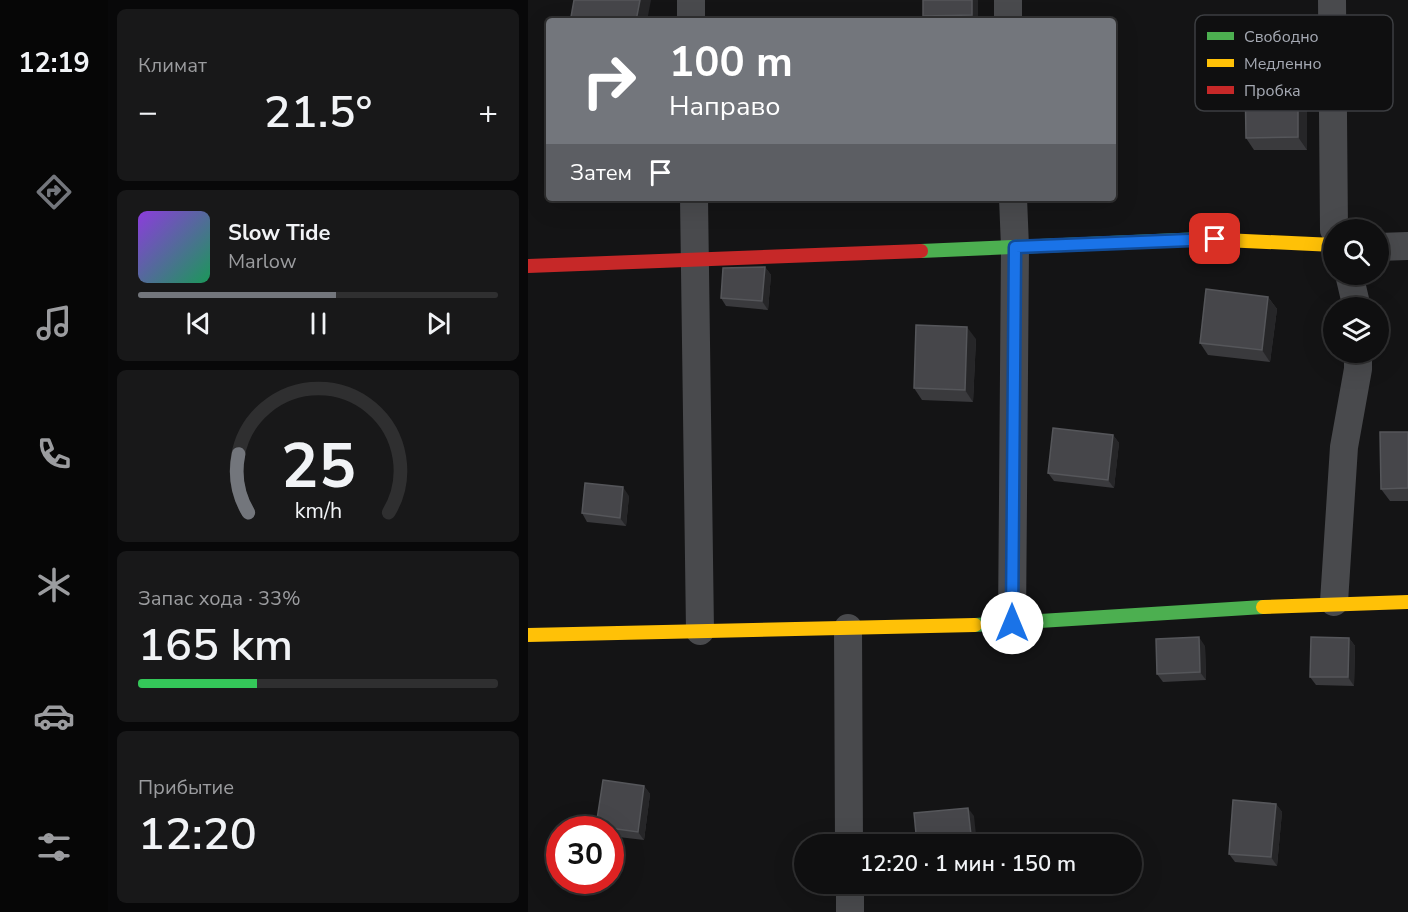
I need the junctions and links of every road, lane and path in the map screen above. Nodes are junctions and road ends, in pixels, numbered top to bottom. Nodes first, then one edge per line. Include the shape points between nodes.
1 (691, 0) edge
2 (1008, 0) edge
3 (1332, 0) edge
4 (1332, 15) edge
5 (691, 18) edge
6 (1008, 18) edge
7 (1333, 111) edge
8 (694, 201) edge
9 (1013, 201) edge
10 (1334, 219) edge
11 (1323, 244) edge
12 (1408, 246) edge
13 (1015, 247) junction
14 (1389, 247) edge
15 (695, 260) junction
16 (528, 266) edge
17 (1358, 363) edge
18 (1408, 602) edge
19 (1334, 603) junction
20 (1012, 623) junction
21 (848, 628) junction
22 (700, 631) junction
23 (528, 635) edge
24 (849, 834) edge
25 (850, 894) edge
26 (850, 912) edge

1 - 5 street
2 - 6 street
3 - 4 street
7 - 10 street
8 - 15 street
9 - 13 street
11 - 13 street via 1215,239
12 - 14 street
13 - 15 street
13 - 20 street
15 - 16 street
15 - 22 street
17 - 19 street via 1344,447
18 - 19 street
19 - 20 street
20 - 21 street
21 - 22 street
21 - 24 street
22 - 23 street
25 - 26 street

